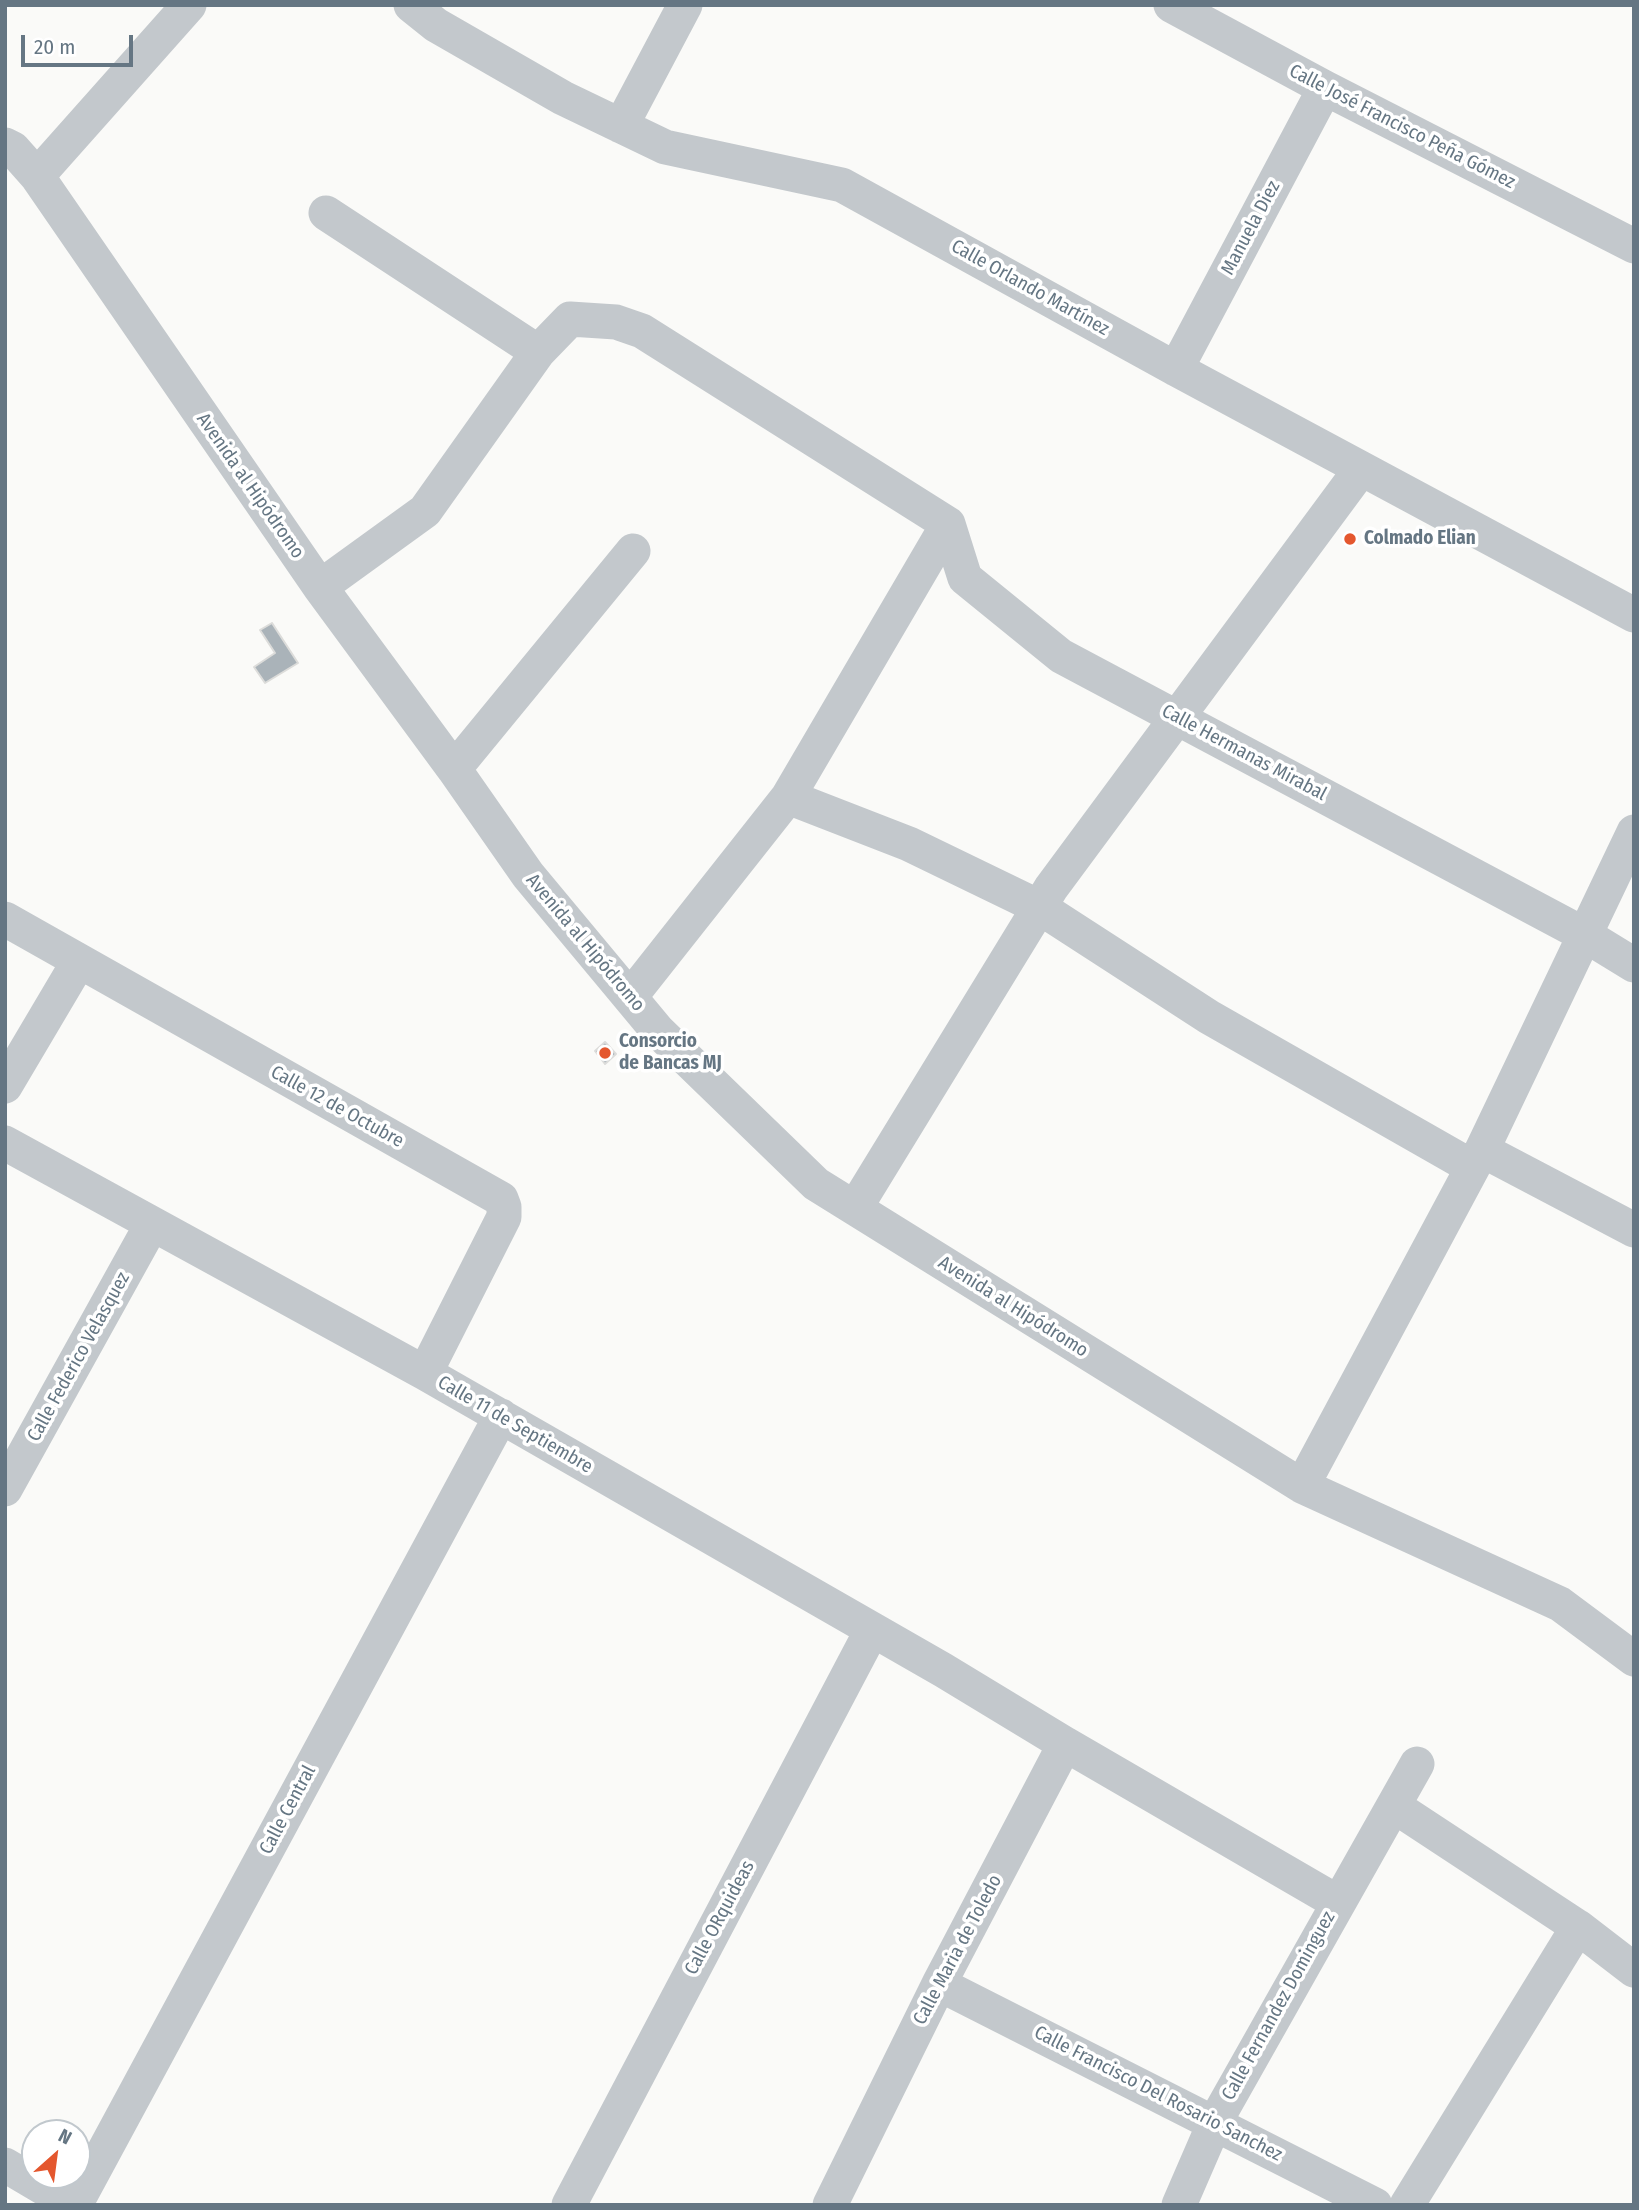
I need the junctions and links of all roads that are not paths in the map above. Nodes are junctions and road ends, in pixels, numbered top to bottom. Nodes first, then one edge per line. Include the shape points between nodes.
1 (189, 5) edge
2 (411, 5) edge
3 (685, 5) edge
4 (1171, 5) edge
5 (1325, 88) junction
6 (621, 126) junction
7 (5, 145) edge
8 (37, 176) junction
9 (326, 213) dead end
10 (1634, 246) edge
11 (538, 352) junction
12 (1176, 369) junction
13 (1361, 469) junction
14 (948, 524) junction
15 (633, 551) dead end
16 (320, 587) junction
17 (1634, 615) edge
18 (1177, 716) junction
19 (454, 769) junction
20 (788, 797) junction
21 (1634, 832) edge
22 (1039, 907) junction
23 (5, 919) edge
24 (1585, 935) junction
25 (79, 961) junction
26 (1634, 965) edge
27 (630, 998) junction
28 (5, 1086) edge
29 (5, 1143) edge
30 (1477, 1159) junction
31 (855, 1208) junction
32 (152, 1224) junction
33 (1634, 1230) edge
34 (425, 1373) junction
35 (501, 1416) junction
36 (1302, 1486) junction
37 (5, 1489) edge
38 (872, 1630) junction
39 (1634, 1659) edge
40 (1065, 1744) junction
41 (1417, 1764) dead end
42 (1394, 1806) junction
43 (1337, 1902) junction
44 (1578, 1927) junction
45 (1634, 1970) edge
46 (939, 1984) junction
47 (1215, 2122) junction
48 (5, 2165) edge
49 (74, 2205) edge
50 (569, 2205) edge
51 (830, 2205) edge
52 (1179, 2205) edge
53 (1376, 2205) edge
54 (1407, 2205) edge

1 - 8 street
2 - 6 street, Calle Orlando Martínez via 436,25
3 - 6 street
4 - 5 street, Calle José Francisco Peña Gómez
5 - 10 street, Calle José Francisco Peña Gómez
5 - 12 street, Manuela Diez
6 - 12 street, Calle Orlando Martínez via 665,147 842,185
7 - 8 street, Avenida al Hipódromo
8 - 16 street, Avenida al Hipódromo
9 - 11 street
11 - 14 street via 570,319 616,322 642,331
11 - 16 street via 425,511
12 - 13 street, Calle Orlando Martínez
13 - 17 street, Calle Orlando Martínez
13 - 18 street
14 - 18 street, Calle Hermanas Mirabal via 965,578 1061,656
14 - 20 street
15 - 19 street
16 - 19 street, Avenida al Hipódromo
18 - 22 street
18 - 24 street, Calle Hermanas Mirabal
19 - 27 street, Avenida al Hipódromo via 528,875
20 - 22 street via 909,844
20 - 27 street
21 - 24 street
22 - 30 street via 1209,1017
22 - 31 street
23 - 25 street, Calle 12 de Octubre
24 - 26 street, Calle Hermanas Mirabal
24 - 30 street
25 - 28 street
25 - 34 street, Calle 12 de Octubre via 501,1199 504,1217
27 - 31 street, Avenida al Hipódromo via 657,1030 816,1184
29 - 32 street, Calle 11 de Septiembre
30 - 33 street
30 - 36 street
31 - 36 street, Avenida al Hipódromo
32 - 34 street, Calle 11 de Septiembre
32 - 37 street, Calle Federico Velasquez
34 - 35 street, Calle 11 de Septiembre
35 - 38 street, Calle 11 de Septiembre
35 - 49 street, Calle Central
36 - 39 street, Avenida al Hipódromo via 1560,1604
38 - 40 street, Calle 11 de Septiembre
38 - 50 street, Calle ORquideas
40 - 43 street, Calle Fernandez Dominguez
40 - 46 street, Calle Maria de Toledo
41 - 42 street
42 - 43 street
42 - 44 street
43 - 47 street, Calle Fernandez Dominguez
44 - 45 street
44 - 54 street
46 - 47 street, Calle Francisco Del Rosario Sanchez
46 - 51 street, Calle Maria de Toledo
47 - 52 street, Calle Fernandez Dominguez
47 - 53 street, Calle Francisco Del Rosario Sanchez
48 - 49 street

